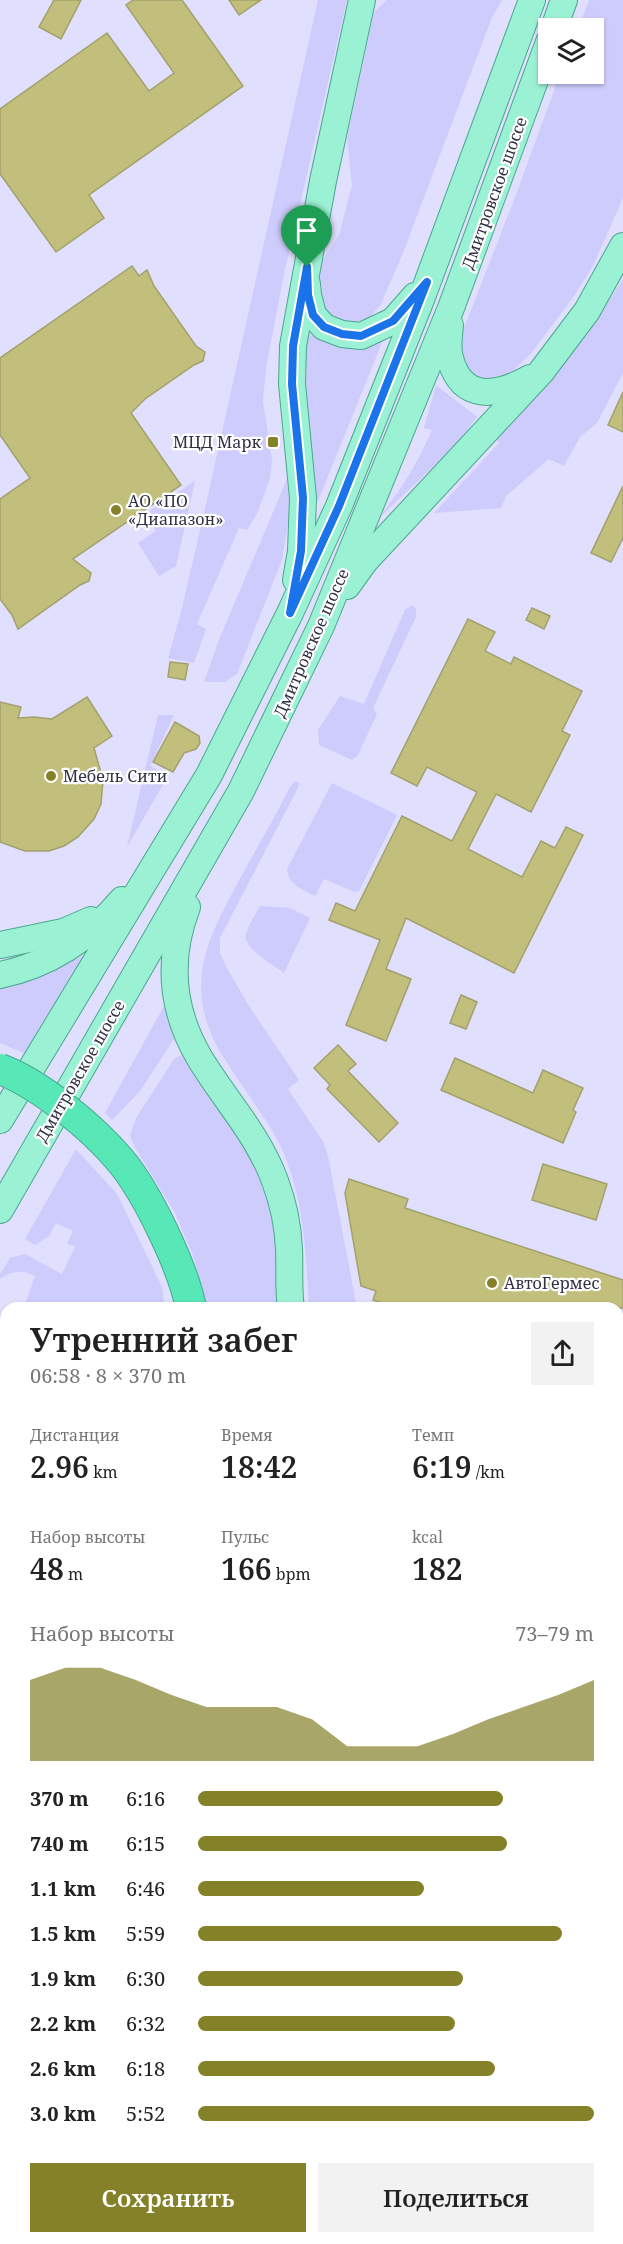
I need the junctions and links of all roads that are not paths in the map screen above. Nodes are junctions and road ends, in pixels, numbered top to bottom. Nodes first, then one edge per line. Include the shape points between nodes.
1 (362, 0) edge
2 (532, 0) edge
3 (564, 0) edge
4 (577, 0) edge
5 (558, 18) edge
6 (569, 18) edge
7 (538, 73) edge
8 (538, 78) edge
9 (533, 87) junction
10 (623, 246) edge
11 (307, 267) junction
12 (427, 282) junction
13 (451, 308) junction
14 (541, 372) junction
15 (290, 613) junction
16 (321, 626) junction
17 (209, 848) junction
18 (158, 860) junction
19 (117, 906) junction
20 (0, 945) edge
21 (0, 975) edge
22 (0, 1069) edge
23 (0, 1120) edge
24 (0, 1210) edge
25 (189, 1302) edge
26 (291, 1302) edge

1 - 11 main road
2 - 12 main road, Дмитровское шоссе
3 - 5 main road
4 - 6 street
7 - 9 main road, Дмитровское шоссе
8 - 9 street
9 - 13 main road, Дмитровское шоссе
10 - 14 main road via 586,311
11 - 12 main road via 313,315 324,327 342,334 361,336 393,321
11 - 15 main road via 293,346 292,384 303,498 301,551
12 - 15 main road, Дмитровское шоссе via 339,506
13 - 14 main road via 449,357 458,377 470,388 496,392
13 - 16 main road, Дмитровское шоссе
14 - 16 main road via 365,561
15 - 18 main road, Дмитровское шоссе via 222,751
16 - 17 main road, Дмитровское шоссе
17 - 24 main road, Дмитровское шоссе
17 - 26 main road via 180,924 174,951 175,985 183,1024 199,1057 259,1144 275,1181 285,1214
18 - 19 main road
18 - 23 main road, Дмитровское шоссе
19 - 20 main road via 63,932
19 - 21 main road via 68,948
22 - 25 highway, bridge via 48,1096 87,1127 120,1161 169,1245

